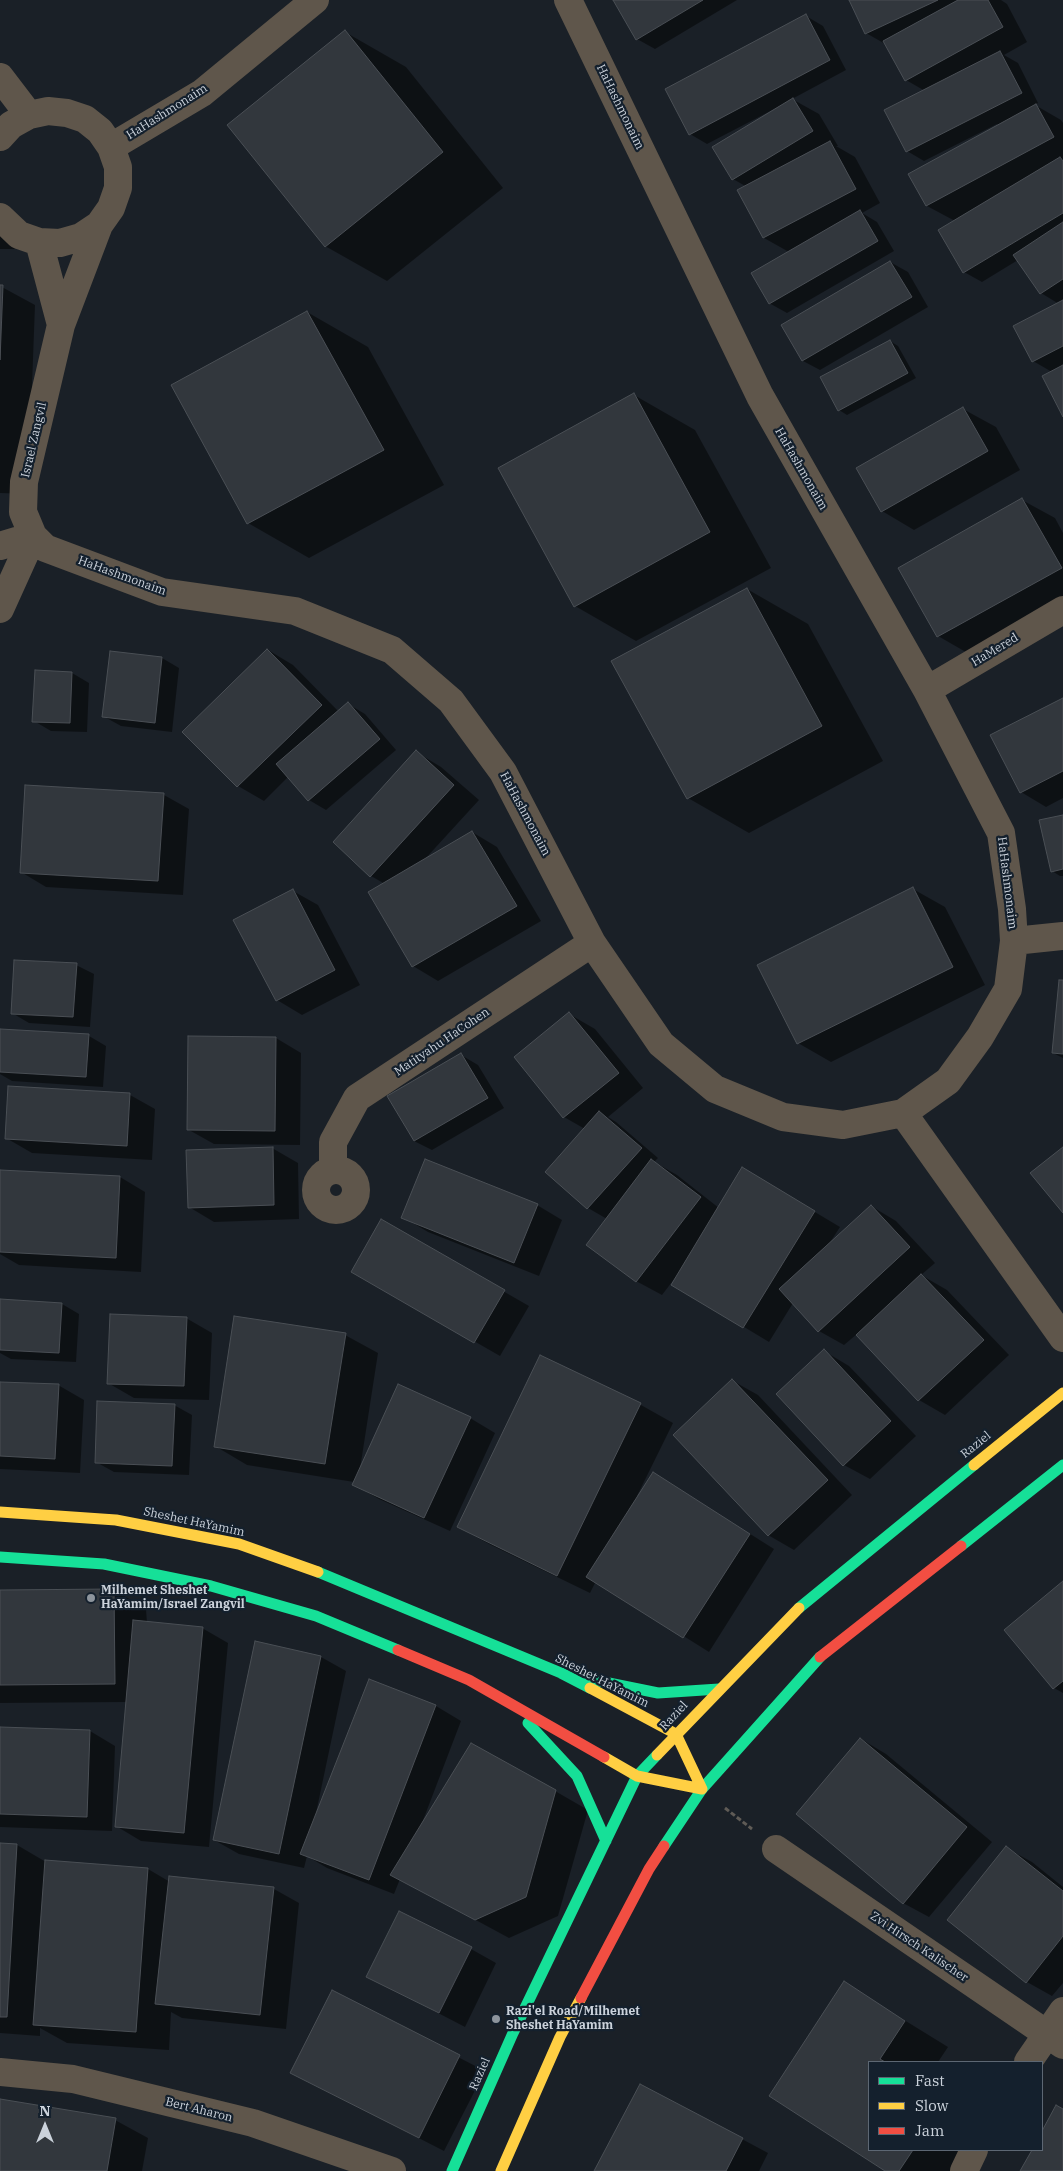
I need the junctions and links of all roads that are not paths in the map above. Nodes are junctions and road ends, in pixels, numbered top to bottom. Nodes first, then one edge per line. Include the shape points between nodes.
1 (315, 0) edge
2 (568, 0) edge
3 (0, 77) edge
4 (29, 115) junction
5 (0, 137) edge
6 (111, 147) junction
7 (0, 217) edge
8 (99, 225) junction
9 (39, 242) junction
10 (61, 325) junction
11 (33, 536) junction
12 (0, 546) edge
13 (0, 609) edge
14 (1063, 610) edge
15 (927, 690) junction
16 (1063, 936) edge
17 (1014, 941) junction
18 (592, 943) junction
19 (904, 1113) junction
20 (333, 1170) dead end
21 (1063, 1338) edge
22 (1063, 1393) edge
23 (1063, 1465) edge
24 (0, 1512) edge
25 (0, 1557) edge
26 (561, 1673) junction
27 (719, 1689) junction
28 (512, 1705) junction
29 (676, 1734) junction
30 (637, 1776) junction
31 (702, 1789) junction
32 (606, 1841) junction
33 (776, 1849) road end
34 (1063, 2010) edge
35 (1055, 2040) edge
36 (1029, 2061) edge
37 (0, 2072) edge
38 (974, 2151) edge
39 (392, 2171) edge
40 (452, 2171) edge
41 (501, 2171) edge
42 (964, 2171) edge

1 - 6 street, HaHashmonaim via 202,93
2 - 15 street, HaHashmonaim via 760,396
3 - 4 street
4 - 5 street via 11,125
4 - 6 street via 48,111 85,119 100,131
6 - 8 street via 118,167 118,188 111,208
7 - 9 street via 19,234
8 - 9 street via 81,237 60,243
8 - 10 street, Israel Zangvil
9 - 10 street, Israel Zangvil
10 - 11 street, Israel Zangvil via 24,482 23,512
11 - 12 street
11 - 13 street
11 - 18 street, HaHashmonaim via 45,548 162,592 295,611 392,650 450,701 504,772
14 - 15 street, HaMered
15 - 17 street, HaHashmonaim via 1001,833
16 - 17 street, HaHashmonaim
17 - 19 street, HaHashmonaim via 1008,989 980,1037 948,1081
18 - 19 street, HaHashmonaim via 661,1044 715,1089 783,1117 843,1125
18 - 20 street, Matityahu HaCohen via 357,1098 334,1142
19 - 21 street
22 - 27 main road, Raziel via 792,1613
23 - 31 main road via 814,1662
24 - 26 main road, Sheshet HaYamim via 116,1520 239,1544 342,1580
25 - 28 main road via 104,1564 211,1586 316,1616 469,1680
26 - 27 main road via 658,1692
26 - 29 main road, Sheshet HaYamim
27 - 29 main road, Raziel
28 - 30 main road
28 - 32 main road via 577,1776
29 - 30 main road, Raziel
29 - 31 main road
30 - 31 main road
30 - 32 main road, Raziel
31 - 41 main road via 649,1869 560,2037
32 - 40 main road, Raziel via 513,2034
33 - 35 street, Zvi Hirsch Kalischer
34 - 35 street
35 - 36 street
37 - 39 street, Bert Aharon via 73,2079 253,2123
38 - 42 street

